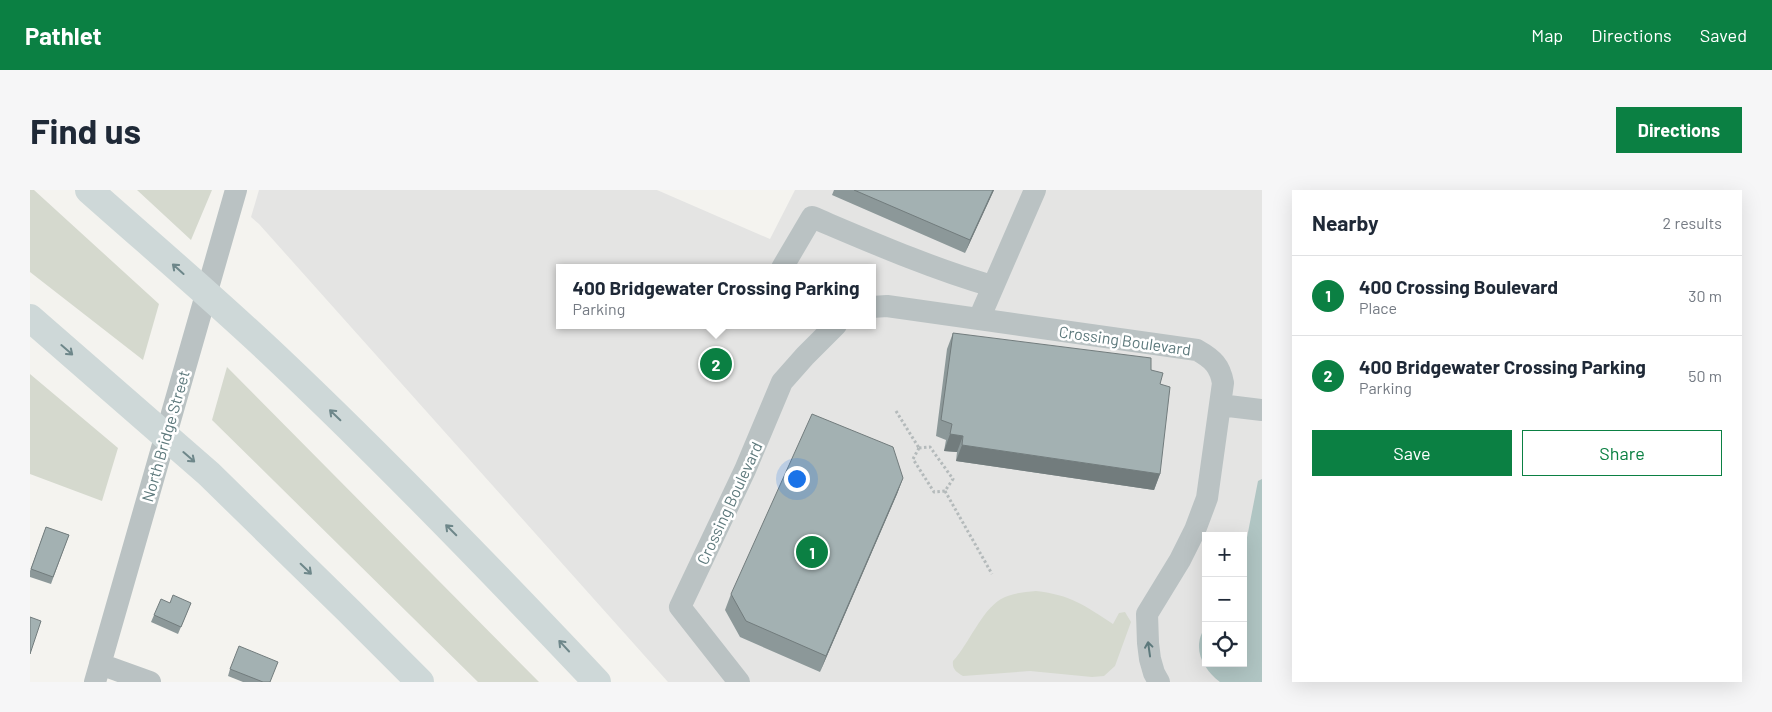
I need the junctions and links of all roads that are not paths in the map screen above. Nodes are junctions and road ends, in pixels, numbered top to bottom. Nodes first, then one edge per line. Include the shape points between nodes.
1 (89, 190) edge
2 (236, 190) edge
3 (1035, 190) edge
4 (784, 264) edge
5 (992, 286) junction
6 (876, 307) edge
7 (30, 318) edge
8 (979, 319) junction
9 (832, 329) edge
10 (1220, 405) junction
11 (1262, 410) edge
12 (98, 673) edge
13 (150, 682) edge
14 (420, 682) edge
15 (597, 682) edge
16 (739, 682) edge
17 (1159, 682) edge

15 -> 1 highway via 407,485 277,358
2 - 12 street, North Bridge Street
3 - 5 street
4 - 5 street via 812,217 951,274
5 - 8 street
6 - 8 street, Crossing Boulevard
7 -> 14 highway via 209,474
8 - 10 street, Crossing Boulevard via 1197,350 1217,364 1221,372 1224,383
9 - 16 street, Crossing Boulevard via 782,382 745,470 680,607
10 - 11 street
17 -> 10 street, Crossing Boulevard via 1150,658 1147,614 1180,560 1207,498
12 - 13 street

